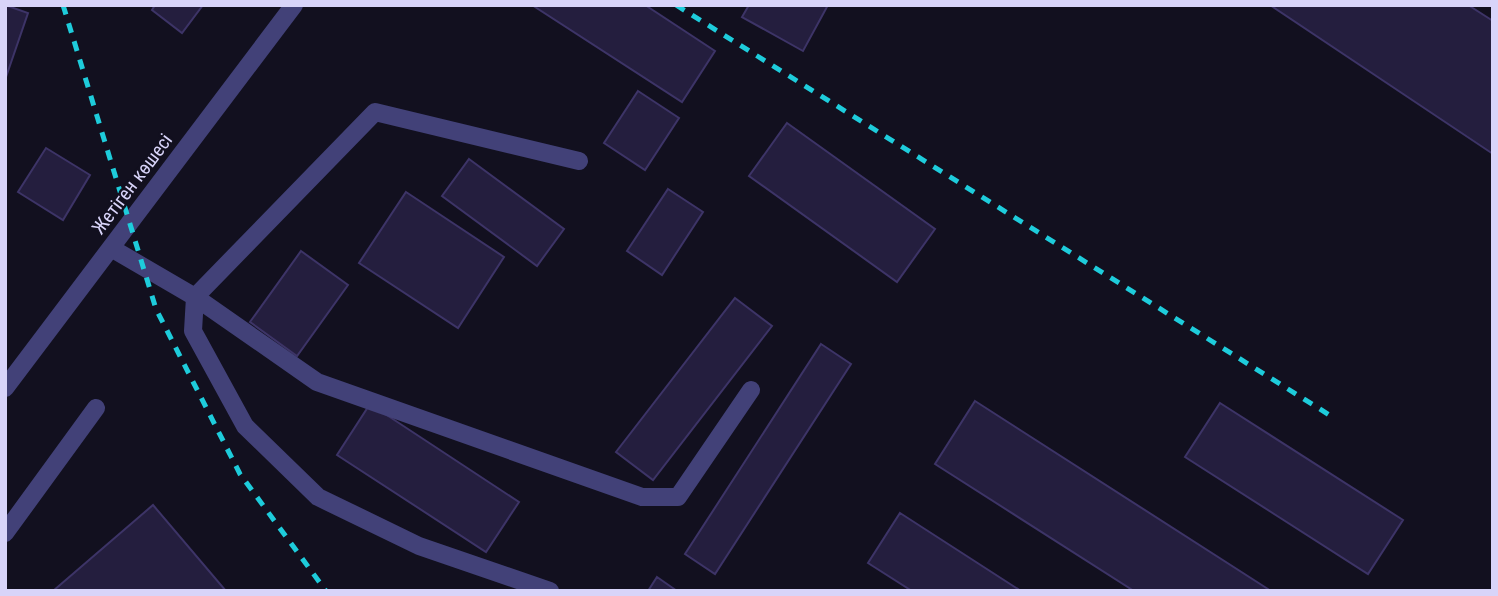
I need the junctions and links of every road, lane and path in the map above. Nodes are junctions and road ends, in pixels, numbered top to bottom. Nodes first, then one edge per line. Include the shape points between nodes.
1 (294, 5) edge
2 (579, 161) dead end
3 (111, 247) junction
4 (195, 297) junction
5 (5, 388) edge
6 (751, 390) dead end
7 (96, 408) dead end
8 (5, 533) edge
9 (550, 591) edge

1 - 3 street, Жетіген көшесі
2 - 4 street via 374,112
3 - 4 street
3 - 5 street, Жетіген көшесі
4 - 6 street via 317,382 642,497 678,496
4 - 9 street via 193,331 245,426 318,497 419,546
7 - 8 street

